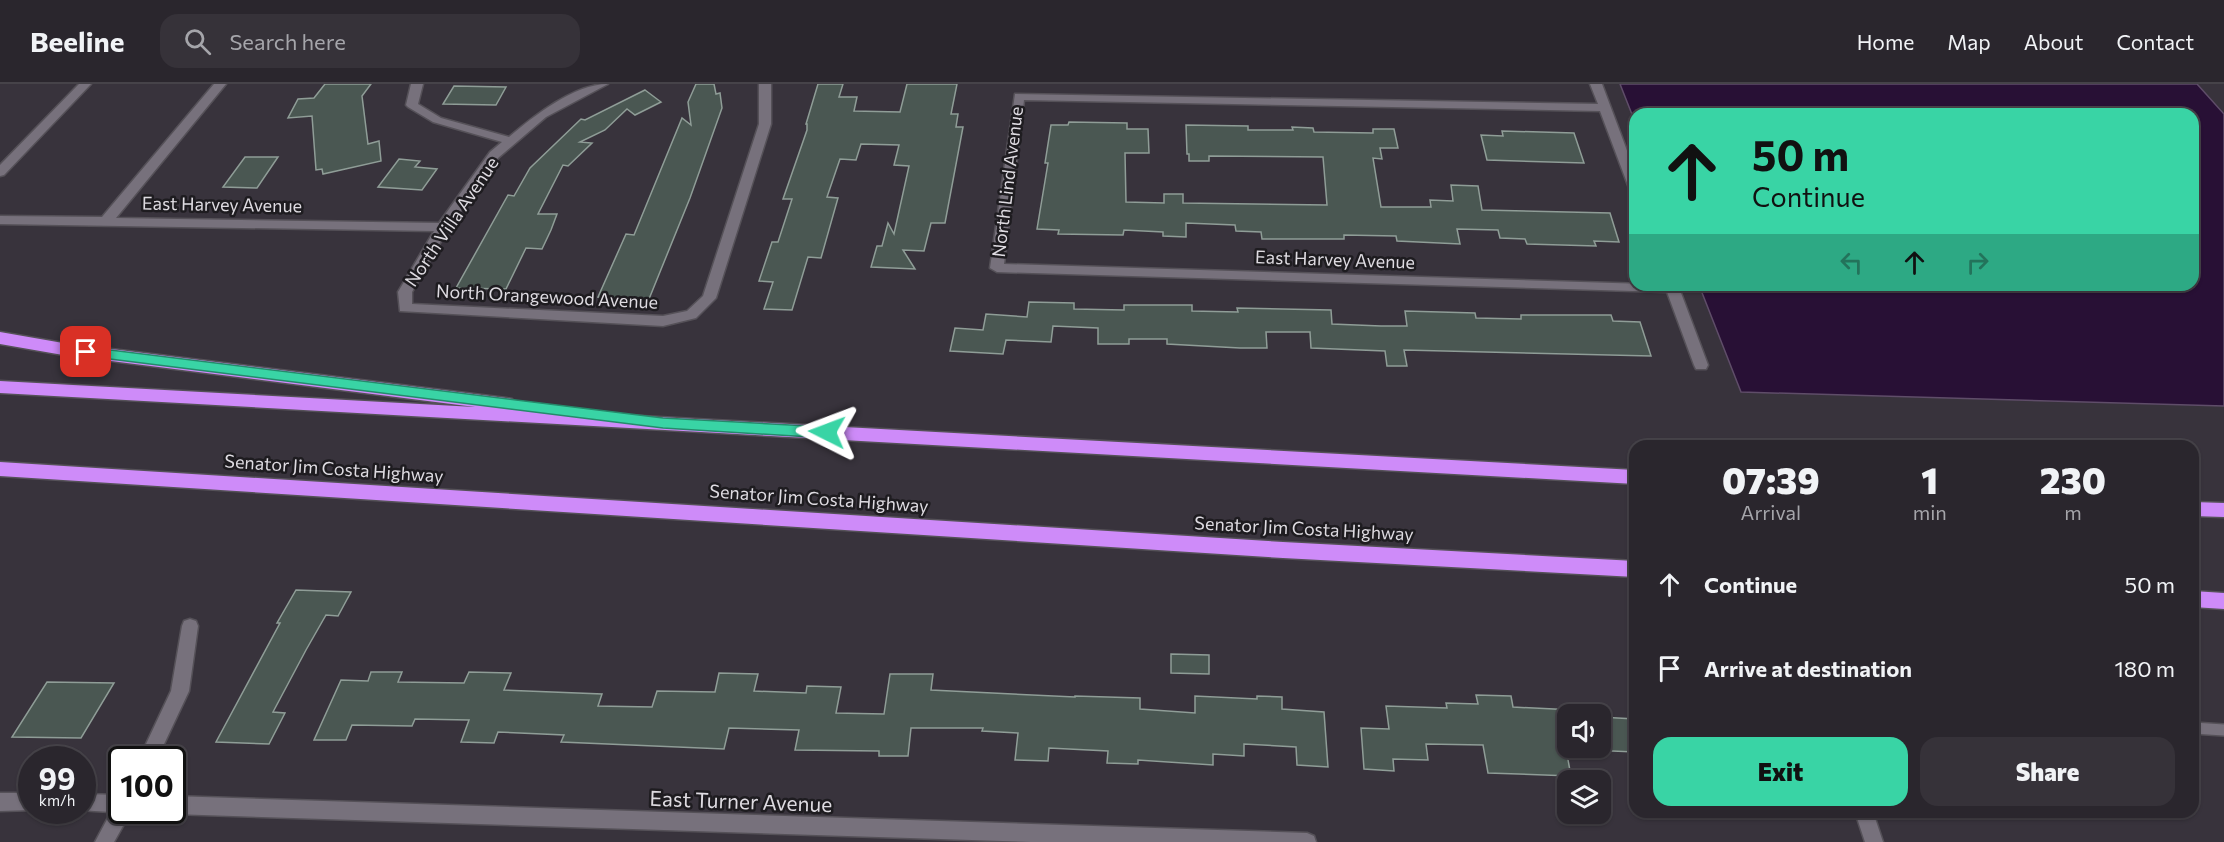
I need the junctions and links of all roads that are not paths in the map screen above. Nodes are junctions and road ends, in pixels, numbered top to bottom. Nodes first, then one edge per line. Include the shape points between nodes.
1 (85, 84) edge
2 (220, 84) edge
3 (417, 84) edge
4 (602, 84) edge
5 (765, 84) edge
6 (1596, 84) edge
7 (1605, 108) junction
8 (511, 141) junction
9 (0, 172) edge
10 (1629, 172) edge
11 (0, 220) edge
12 (106, 221) junction
13 (443, 227) junction
14 (996, 268) joint
15 (1629, 285) edge
16 (1674, 291) edge
17 (405, 308) joint
18 (0, 338) edge
19 (1701, 365) dead end
20 (0, 387) edge
21 (663, 423) junction
22 (0, 469) edge
23 (1629, 477) edge
24 (2199, 509) edge
25 (2224, 510) edge
26 (1629, 569) edge
27 (2199, 599) edge
28 (2224, 601) edge
29 (190, 626) dead end
30 (2199, 728) edge
31 (2224, 730) edge
32 (154, 746) edge
33 (0, 802) edge
34 (18, 802) edge
35 (186, 806) edge
36 (1866, 818) edge
37 (115, 824) edge
38 (981, 837) edge
39 (104, 842) edge
40 (1307, 842) edge
41 (1874, 842) edge

1 - 9 street
2 - 12 street
3 - 8 street via 412,105 437,120
4 - 8 street, North Villa Avenue via 542,115
5 - 17 street, North Orangewood Avenue via 762,135 709,298 691,315 663,321
6 - 7 street
7 - 10 street
7 - 14 street, North Lind Avenue via 1019,96
8 - 13 street, North Villa Avenue via 494,155
11 - 12 street, East Harvey Avenue
12 - 13 street, East Harvey Avenue
13 - 17 street, North Villa Avenue via 405,292
14 - 15 street, East Harvey Avenue
16 - 19 street
18 - 21 highway
20 - 21 highway
21 - 23 highway
22 - 26 highway, Senator Jim Costa Highway
24 - 25 highway
27 - 28 highway
29 - 32 street via 180,692
30 - 31 lane
33 - 34 street
35 - 38 street, East Turner Avenue
36 - 41 street
37 - 39 street
38 - 40 street, East Turner Avenue

